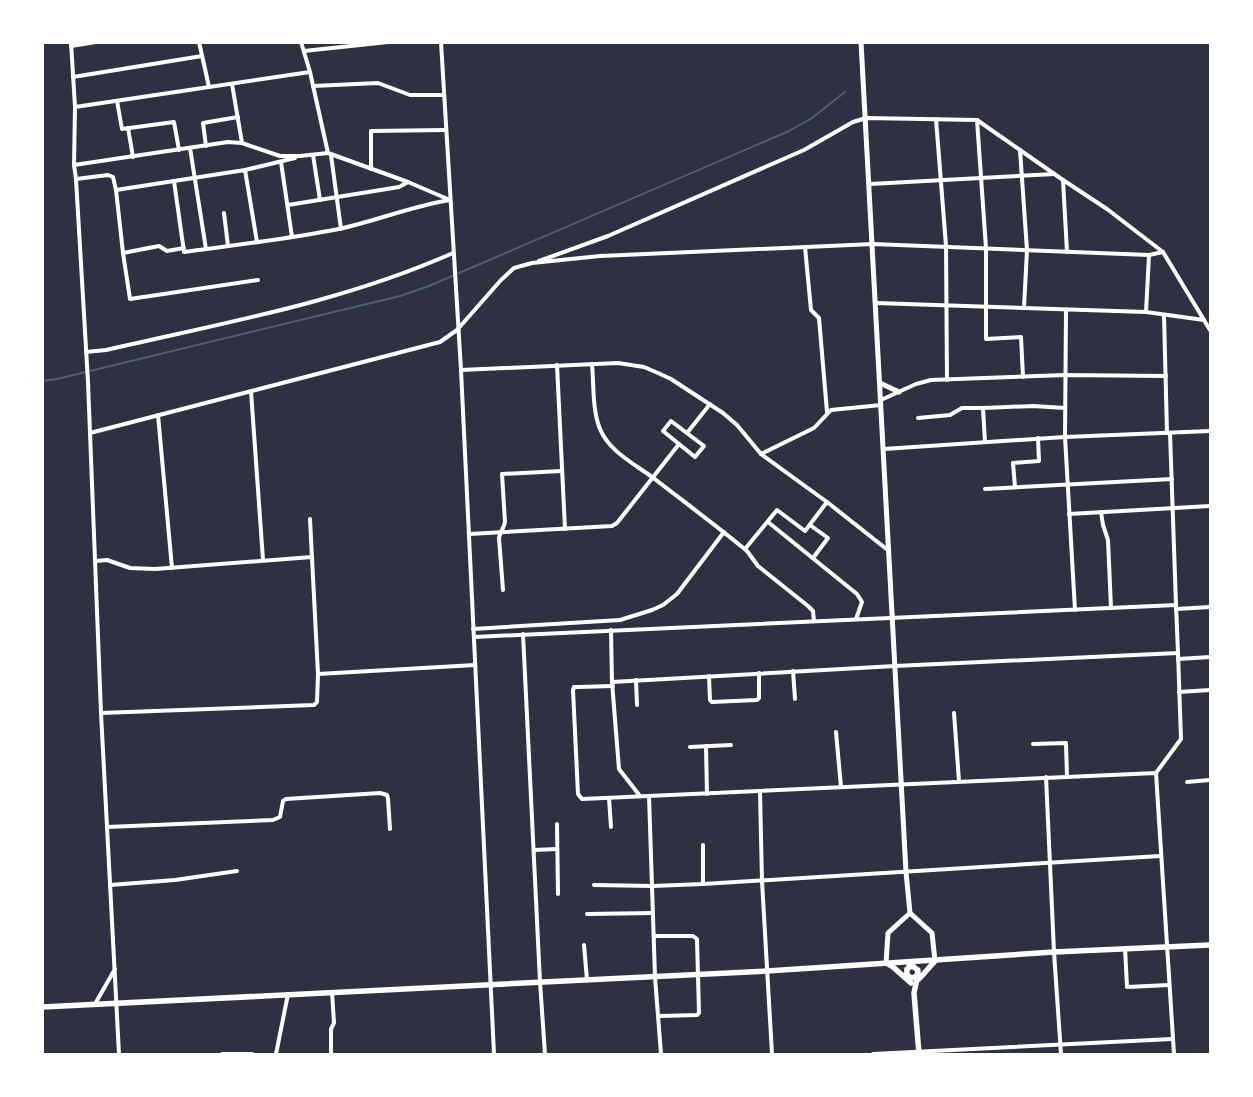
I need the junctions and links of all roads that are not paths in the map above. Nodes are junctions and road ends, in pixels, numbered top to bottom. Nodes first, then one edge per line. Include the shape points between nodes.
1 (96, 42) edge
2 (199, 42) edge
3 (301, 42) edge
4 (388, 42) edge
5 (442, 42) edge
6 (861, 42) edge
7 (71, 44) edge
8 (304, 51) junction
9 (202, 56) junction
10 (310, 72) junction
11 (73, 77) junction
12 (232, 84) junction
13 (313, 86) junction
14 (209, 87) junction
15 (444, 96) junction
16 (117, 101) junction
17 (75, 107) junction
18 (238, 118) junction
19 (866, 118) junction
20 (936, 119) junction
21 (977, 120) junction
22 (128, 128) junction
23 (446, 130) junction
24 (242, 143) junction
25 (206, 146) junction
26 (190, 148) junction
27 (179, 150) junction
28 (1020, 150) junction
29 (329, 154) junction
30 (313, 155) junction
31 (300, 156) junction
32 (133, 157) junction
33 (281, 162) junction
34 (74, 165) junction
35 (371, 169) junction
36 (245, 170) junction
37 (1054, 174) junction
38 (1022, 176) junction
39 (981, 177) junction
40 (195, 178) junction
41 (76, 179) junction
42 (1064, 180) junction
43 (174, 181) junction
44 (941, 181) junction
45 (408, 182) junction
46 (870, 184) junction
47 (116, 190) junction
48 (338, 198) junction
49 (320, 200) junction
50 (450, 200) junction
51 (288, 205) junction
52 (224, 213) dead end
53 (341, 229) junction
54 (292, 237) junction
55 (257, 242) junction
56 (873, 244) junction
57 (228, 246) junction
58 (946, 246) junction
59 (805, 247) junction
60 (184, 248) junction
61 (986, 248) junction
62 (206, 249) junction
63 (1027, 250) junction
64 (1067, 252) junction
65 (1163, 252) junction
66 (123, 253) junction
67 (453, 253) junction
68 (1149, 255) junction
69 (532, 264) junction
70 (258, 280) dead end
71 (876, 304) junction
72 (945, 305) junction
73 (984, 307) junction
74 (1024, 308) junction
75 (1066, 310) junction
76 (1146, 312) junction
77 (1164, 315) junction
78 (1204, 320) junction
79 (457, 330) junction
80 (1210, 330) edge
81 (86, 352) junction
82 (592, 364) junction
83 (557, 365) junction
84 (461, 370) junction
85 (1065, 375) junction
86 (1166, 376) junction
87 (1023, 377) junction
88 (946, 380) junction
89 (880, 383) junction
90 (251, 391) junction
91 (899, 392) junction
92 (881, 402) junction
93 (710, 404) junction
94 (983, 408) junction
95 (1065, 408) junction
96 (827, 412) junction
97 (158, 415) junction
98 (918, 418) dead end
99 (1210, 431) edge
100 (90, 433) junction
101 (687, 433) junction
102 (1169, 433) junction
103 (1065, 436) junction
104 (1038, 438) junction
105 (985, 442) junction
106 (679, 444) junction
107 (884, 449) junction
108 (761, 454) junction
109 (562, 471) junction
110 (653, 477) junction
111 (1172, 480) junction
112 (1068, 484) junction
113 (1016, 487) junction
114 (985, 489) dead end
115 (827, 502) junction
116 (1210, 506) edge
117 (1172, 508) junction
118 (1101, 512) junction
119 (1070, 514) junction
120 (310, 519) dead end
121 (768, 522) junction
122 (810, 524) junction
123 (565, 529) junction
124 (500, 531) junction
125 (724, 532) junction
126 (469, 534) junction
127 (745, 549) junction
128 (889, 551) junction
129 (312, 557) junction
130 (812, 558) junction
131 (263, 560) junction
132 (96, 561) junction
133 (172, 568) junction
134 (503, 590) dead end
135 (1176, 607) junction
136 (1210, 607) edge
137 (1111, 608) junction
138 (1075, 610) junction
139 (893, 617) junction
140 (856, 619) junction
141 (814, 621) junction
142 (473, 628) junction
143 (611, 630) junction
144 (523, 634) junction
145 (474, 637) junction
146 (1178, 652) junction
147 (1210, 657) edge
148 (1178, 658) junction
149 (475, 665) junction
150 (896, 666) junction
151 (793, 671) junction
152 (759, 673) junction
153 (318, 674) junction
154 (709, 676) junction
155 (636, 680) junction
156 (612, 684) junction
157 (1210, 690) edge
158 (1179, 692) junction
159 (795, 699) dead end
160 (637, 706) dead end
161 (101, 713) junction
162 (954, 713) dead end
163 (836, 732) dead end
164 (731, 744) dead end
165 (1033, 744) dead end
166 (706, 746) junction
167 (690, 747) dead end
168 (1156, 773) junction
169 (1046, 777) junction
170 (1067, 777) junction
171 (1210, 780) edge
172 (959, 781) junction
173 (1186, 782) dead end
174 (902, 784) junction
175 (841, 787) junction
176 (760, 792) junction
177 (707, 794) junction
178 (640, 796) junction
179 (649, 796) junction
180 (609, 798) junction
181 (556, 824) dead end
182 (107, 827) junction
183 (611, 827) dead end
184 (390, 830) dead end
185 (703, 845) dead end
186 (557, 849) junction
187 (534, 850) junction
188 (1160, 856) junction
189 (1049, 864) junction
190 (237, 871) dead end
191 (906, 872) junction
192 (762, 881) junction
193 (704, 884) junction
194 (110, 885) junction
195 (594, 885) dead end
196 (652, 886) junction
197 (558, 894) dead end
198 (653, 912) junction
199 (910, 913) junction
200 (587, 914) dead end
201 (654, 936) junction
202 (584, 945) dead end
203 (1210, 945) edge
204 (1167, 946) junction
205 (1125, 948) junction
206 (1054, 952) junction
207 (935, 961) junction
208 (886, 964) junction
209 (910, 966) junction
210 (115, 969) junction
211 (767, 972) junction
212 (918, 974) junction
213 (698, 975) junction
214 (655, 977) junction
215 (587, 980) junction
216 (540, 982) junction
217 (490, 984) junction
218 (913, 984) junction
219 (1169, 985) junction
220 (332, 992) junction
221 (288, 994) junction
222 (117, 1003) junction
223 (95, 1004) junction
224 (42, 1007) edge
225 (659, 1016) junction
226 (1172, 1039) junction
227 (1061, 1045) junction
228 (919, 1053) edge
229 (119, 1054) edge
230 (222, 1054) edge
231 (252, 1054) edge
232 (276, 1054) edge
233 (331, 1054) edge
234 (494, 1054) edge
235 (545, 1054) edge
236 (662, 1054) edge
237 (772, 1054) edge
238 (873, 1054) edge
239 (1061, 1054) edge
240 (1174, 1054) edge

1 - 7 street
2 - 9 street
3 - 8 street
4 - 8 street
5 - 15 street
6 - 19 main road
7 - 11 street
8 - 10 street
9 - 11 street
9 - 14 street
10 - 12 street
10 - 13 street
11 - 17 street
12 - 14 street
12 - 18 street
13 - 15 street via 378,84 410,95
13 - 29 street
14 - 16 street
15 - 23 street
16 - 17 street
16 - 22 street via 122,128
17 - 34 street
18 - 24 street
18 - 25 street via 203,123
19 - 20 street
19 - 46 main road
19 - 69 street via 804,150 608,236
20 - 21 street
20 - 44 street
21 - 28 street
21 - 39 street
22 - 27 street via 174,122
22 - 32 street
23 - 35 street via 371,131
23 - 50 street
24 - 25 street
24 - 31 street via 280,156
25 - 26 street
26 - 27 street
26 - 40 street
27 - 32 street
28 - 37 street
28 - 38 street
29 - 30 street
29 - 35 street
29 - 48 street
30 - 31 street
30 - 49 street
31 - 33 street
32 - 34 street
33 - 36 street
33 - 51 street
34 - 41 street
35 - 45 street
36 - 40 street
36 - 55 street
37 - 38 street
37 - 42 street
38 - 39 street
38 - 63 street
39 - 44 street
39 - 61 street
40 - 43 street
40 - 62 street
41 - 47 street via 108,175 113,177
41 - 81 street
42 - 64 street
42 - 65 street
43 - 47 street
43 - 60 street
44 - 46 street
44 - 58 street
45 - 48 street via 399,187
45 - 50 street
46 - 56 main road
47 - 66 street
48 - 49 street
48 - 53 street
49 - 51 street
50 - 53 street
50 - 67 street
51 - 54 street
52 - 57 street
53 - 54 street
54 - 55 street
55 - 57 street
56 - 58 street
56 - 59 street
56 - 71 main road
57 - 62 street
58 - 61 street
58 - 72 street
59 - 69 street via 600,256
59 - 96 street via 811,310 820,318
60 - 62 street via 184,252
60 - 66 street via 167,251 159,246
61 - 63 street
61 - 73 street
63 - 64 street
63 - 74 street
64 - 68 street
65 - 68 street
65 - 78 street
66 - 70 street via 130,299
67 - 79 street
67 - 81 street via 412,271 308,304
68 - 76 street
69 - 79 street via 514,268 507,274
71 - 72 street
71 - 89 main road
72 - 73 street
72 - 88 street
73 - 74 street
73 - 87 street via 986,339 1022,337
74 - 75 street
75 - 76 street
75 - 85 street
76 - 77 street
77 - 78 street
77 - 86 street
78 - 80 street
79 - 84 street
79 - 90 street via 440,342
81 - 100 street
82 - 83 street
82 - 93 street via 644,367 671,379
82 - 110 street via 600,429 615,450
83 - 84 street
83 - 109 street
84 - 126 street
85 - 86 street
85 - 87 street
85 - 95 street
86 - 102 street
87 - 88 street
88 - 91 street via 922,382
89 - 91 main road
89 - 92 main road
90 - 97 street
90 - 131 street
91 - 92 street
92 - 96 street
92 - 107 main road
93 - 101 street
93 - 108 street via 731,418
94 - 95 street
94 - 98 street via 962,408 950,415
94 - 105 street
95 - 103 street
96 - 108 street via 814,428
97 - 100 street
97 - 133 street
99 - 102 street
100 - 132 street
101 - 106 street via 671,421 663,431
101 - 106 street via 704,446 696,457
102 - 103 street
102 - 111 street
103 - 104 street
103 - 112 street
104 - 105 street
104 - 113 street via 1039,461 1013,463
105 - 107 street
106 - 110 street
107 - 128 main road
108 - 115 street
109 - 123 street
109 - 124 street via 502,474 505,522
110 - 123 street via 617,523 608,527
110 - 125 street
111 - 112 street
111 - 117 street
112 - 113 street
112 - 119 street
113 - 114 street
115 - 122 street
115 - 128 street
116 - 117 street
117 - 118 street
117 - 135 street
118 - 119 street
118 - 137 street via 1108,540
119 - 138 street
120 - 129 street
121 - 122 street via 777,510 805,531
121 - 127 street
121 - 130 street
122 - 130 street via 828,538
123 - 124 street
124 - 126 street
124 - 134 street
125 - 127 street
125 - 142 street via 677,594 652,610 620,620
126 - 142 street
127 - 141 street via 758,566 813,611
128 - 139 main road
129 - 131 street
129 - 153 street
130 - 140 street via 861,598
131 - 133 street
132 - 133 street via 107,560 130,568
132 - 161 street
135 - 136 street
135 - 137 street
135 - 146 street
137 - 138 street
138 - 139 street
139 - 140 street
139 - 150 main road
140 - 141 street
141 - 143 street
142 - 145 street
143 - 144 street
143 - 156 street
144 - 145 street
144 - 187 street
145 - 149 street
146 - 148 street
146 - 150 street
147 - 148 street
148 - 158 street
149 - 153 street
149 - 217 street
150 - 151 street
150 - 174 main road
151 - 152 street
151 - 159 street
152 - 154 street
152 - 154 street via 758,700 712,702
153 - 161 street via 317,702 314,705
154 - 155 street
155 - 156 street
155 - 160 street
156 - 178 street via 619,769
156 - 180 street via 573,690 578,794 582,799
157 - 158 street
158 - 168 street via 1181,739
161 - 182 street
162 - 172 street
163 - 175 street
164 - 166 street
165 - 170 street via 1066,743
166 - 167 street
166 - 177 street
168 - 170 street
168 - 188 street
169 - 170 street
169 - 172 street
169 - 189 street
171 - 173 street
172 - 174 street
174 - 175 street
174 - 191 main road
175 - 176 street
176 - 177 street
176 - 192 street
177 - 179 street
178 - 179 street
178 - 180 street
179 - 196 street
180 - 183 street
181 - 186 street
182 - 184 street via 273,820 280,817 286,800 380,793 387,795
182 - 194 street
185 - 193 street
186 - 187 street
186 - 197 street
187 - 216 street
188 - 189 street
188 - 204 street
189 - 191 street
189 - 206 street
190 - 194 street
191 - 192 street
191 - 199 main road
192 - 193 street
192 - 211 street
193 - 196 street
194 - 210 street
195 - 196 street
196 - 198 street
198 - 200 street
198 - 201 street
199 - 207 main road via 932,932
199 - 208 main road via 888,934
201 - 213 street via 697,938
201 - 214 street
202 - 215 street
203 - 204 main road
204 - 205 main road
204 - 219 street
205 - 206 main road
205 - 219 street via 1128,987
206 - 207 main road
206 - 227 street
207 - 209 main road
207 - 218 main road
208 - 209 main road
208 - 211 main road
208 - 218 main road
209 - 212 main road via 918,970
209 - 212 main road via 910,978
209 - 218 main road
210 - 222 street
210 - 223 street
211 - 213 main road
211 - 237 street
212 - 218 main road
213 - 214 main road
213 - 225 street via 699,1013
214 - 215 main road
214 - 225 street
215 - 216 main road
216 - 217 main road
216 - 235 street
217 - 220 main road
217 - 234 street
218 - 228 main road
219 - 226 street
220 - 221 main road
220 - 233 street
221 - 222 main road
221 - 232 street
222 - 223 main road
222 - 229 street
223 - 224 main road
225 - 236 street
226 - 227 street
226 - 240 street
227 - 228 street
227 - 239 street
228 - 238 street
230 - 231 street

